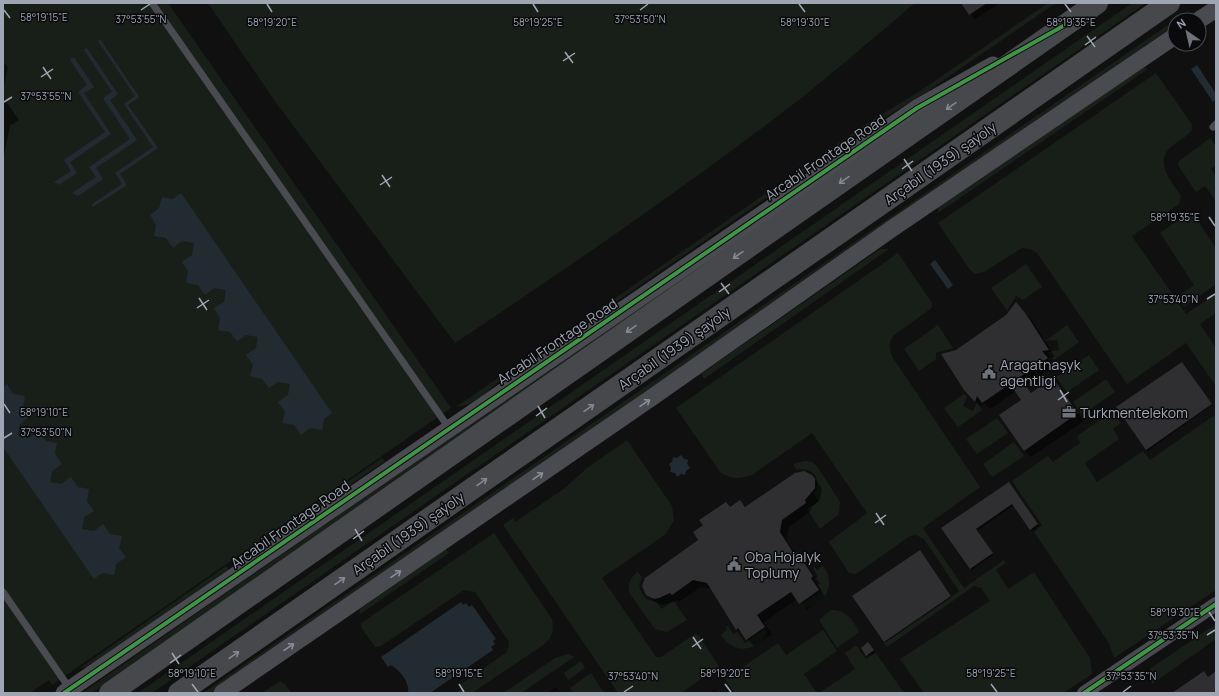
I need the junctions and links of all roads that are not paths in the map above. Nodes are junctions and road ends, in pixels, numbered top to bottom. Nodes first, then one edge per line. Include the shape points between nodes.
1 (152, 3) edge
2 (1097, 3) edge
3 (1170, 3) edge
4 (1216, 9) edge
5 (1207, 15) edge
6 (1072, 21) junction
7 (1167, 41) edge
8 (449, 428) junction
9 (3, 592) edge
10 (1216, 604) edge
11 (67, 691) edge
12 (110, 693) edge
13 (179, 693) edge
14 (222, 693) edge
15 (1084, 693) edge

1 - 8 lane
2 - 6 main road
13 -> 3 main road, Arçabil (1939) şaýoly
4 - 5 street
6 - 8 street, Arcabil Frontage Road via 917,108
6 -> 12 main road
14 -> 7 street via 890,230
8 - 11 street, Arcabil Frontage Road
9 - 11 lane
10 - 15 street

